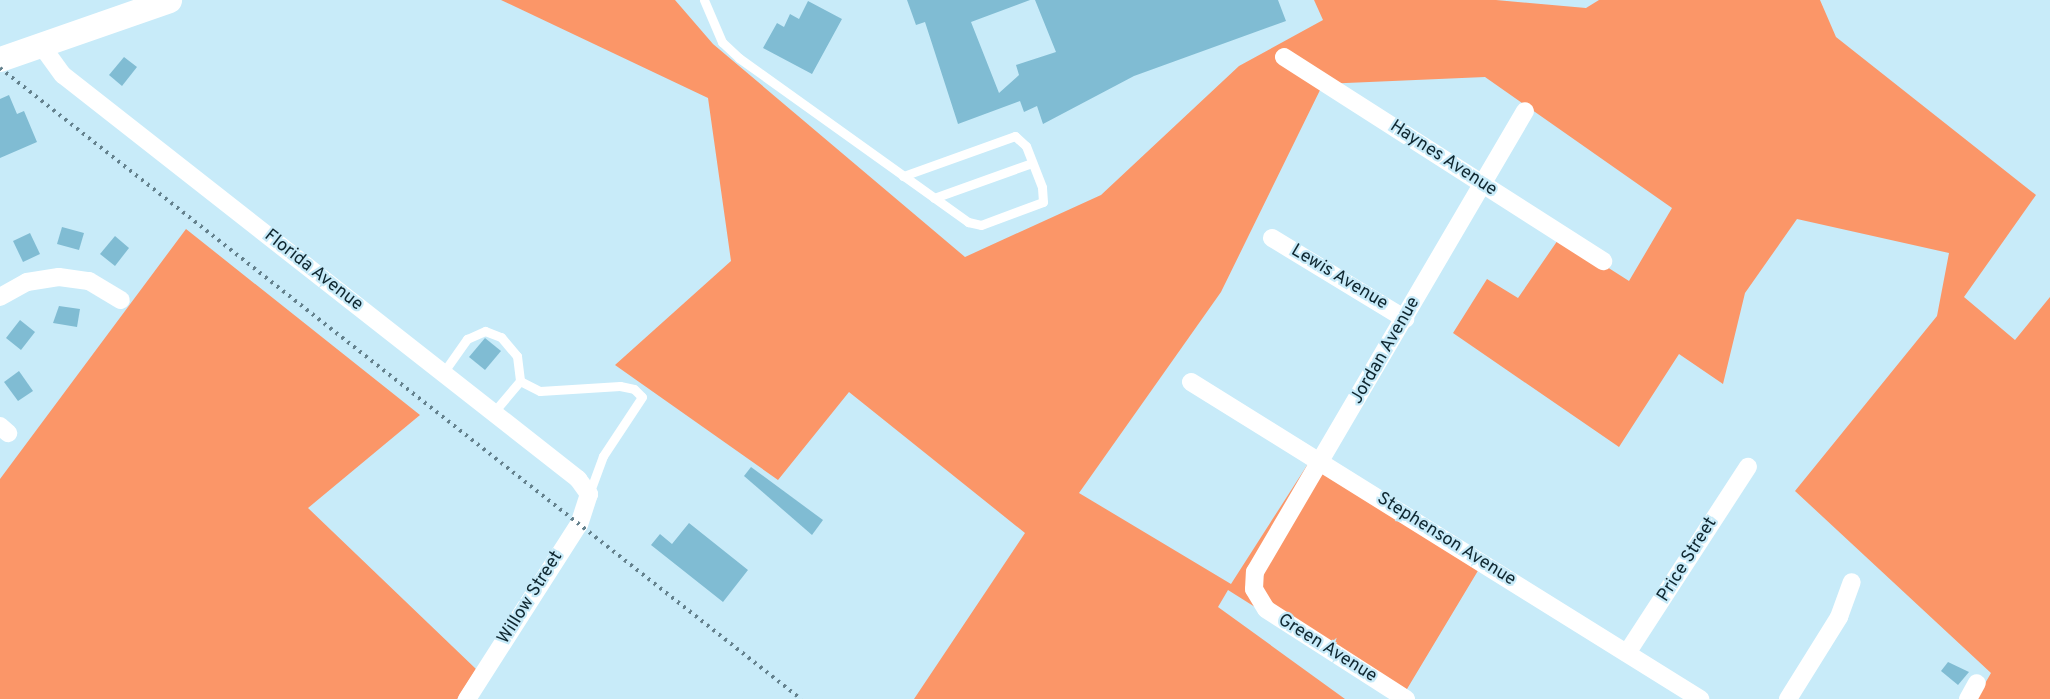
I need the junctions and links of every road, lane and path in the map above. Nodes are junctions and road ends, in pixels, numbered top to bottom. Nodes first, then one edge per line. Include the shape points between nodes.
1 (169, 0) edge
2 (704, 0) edge
3 (41, 45) junction
4 (1284, 56) dead end
5 (0, 59) edge
6 (1525, 111) dead end
7 (1032, 164) junction
8 (903, 176) junction
9 (1482, 184) junction
10 (934, 198) junction
11 (1272, 238) dead end
12 (1603, 261) dead end
13 (0, 297) edge
14 (121, 300) dead end
15 (1405, 319) junction
16 (443, 373) junction
17 (520, 381) junction
18 (1191, 382) dead end
19 (493, 413) junction
20 (1321, 461) junction
21 (1748, 467) dead end
22 (589, 494) junction
23 (1852, 582) dead end
24 (1255, 592) joint
25 (1628, 653) junction
26 (1977, 683) dead end
27 (467, 699) edge
28 (1406, 699) edge
29 (1700, 699) edge
30 (1788, 699) edge
31 (1968, 699) edge

1 - 3 main road
2 - 8 lane via 722,42 739,58
3 - 5 main road
3 - 16 street, Florida Avenue via 63,75
4 - 9 street, Haynes Avenue
6 - 9 street, Jordan Avenue
7 - 8 lane via 1026,146 1015,136
7 - 10 lane
7 - 10 lane via 1042,187 1043,202 981,225 968,222
8 - 10 lane
9 - 12 street, Haynes Avenue
9 - 15 street, Jordan Avenue
11 - 15 street, Lewis Avenue
13 - 14 street via 27,282 59,276 89,281
15 - 20 street, Jordan Avenue
16 - 17 lane via 467,340 486,331 500,337 517,356
16 - 19 street, Florida Avenue
17 - 19 lane
17 - 22 lane via 540,391 620,386 634,389 642,397 603,456
18 - 20 street, Stephenson Avenue
19 - 22 street, Florida Avenue via 578,480
20 - 24 street, Jordan Avenue via 1262,553 1255,572
20 - 25 street, Stephenson Avenue
21 - 25 street, Price Street
22 - 27 street, Willow Street via 579,524
23 - 30 street via 1839,617
24 - 28 street, Green Avenue via 1274,615
25 - 29 street, Stephenson Avenue
26 - 31 street

